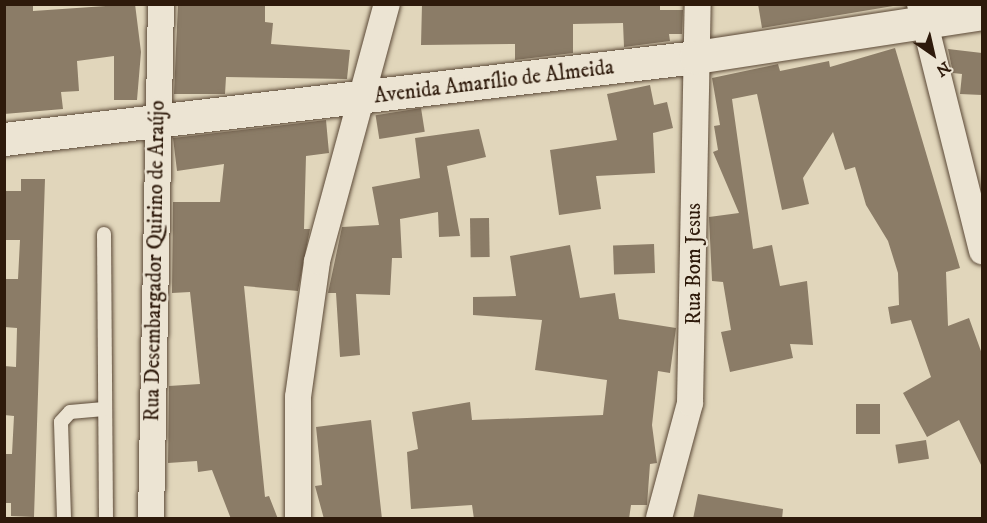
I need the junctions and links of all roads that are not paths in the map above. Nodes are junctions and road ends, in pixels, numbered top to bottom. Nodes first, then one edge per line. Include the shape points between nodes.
1 (161, 4) edge
2 (387, 4) edge
3 (698, 4) edge
4 (982, 13) edge
5 (920, 14) edge
6 (696, 57) junction
7 (360, 98) junction
8 (156, 120) junction
9 (4, 139) edge
10 (104, 234) dead end
11 (982, 251) edge
12 (104, 409) junction
13 (64, 519) edge
14 (106, 519) edge
15 (151, 519) edge
16 (297, 519) edge
17 (659, 519) edge

1 - 8 street, Rua Desembargador Quirino de Araújo
2 - 7 street
3 - 6 street, Rua Bom Jesus
4 - 5 street, Avenida Amarílio de Almeida
5 - 6 street, Avenida Amarílio de Almeida
5 - 11 street
6 - 7 street, Avenida Amarílio de Almeida
6 - 17 street, Rua Bom Jesus via 690,403
7 - 8 street, Avenida Amarílio de Almeida
7 - 16 street via 317,261 298,397
8 - 9 street, Avenida Amarílio de Almeida
8 - 15 street, Rua Desembargador Quirino de Araújo
10 - 12 lane
12 - 13 lane via 70,412 61,423
12 - 14 lane

